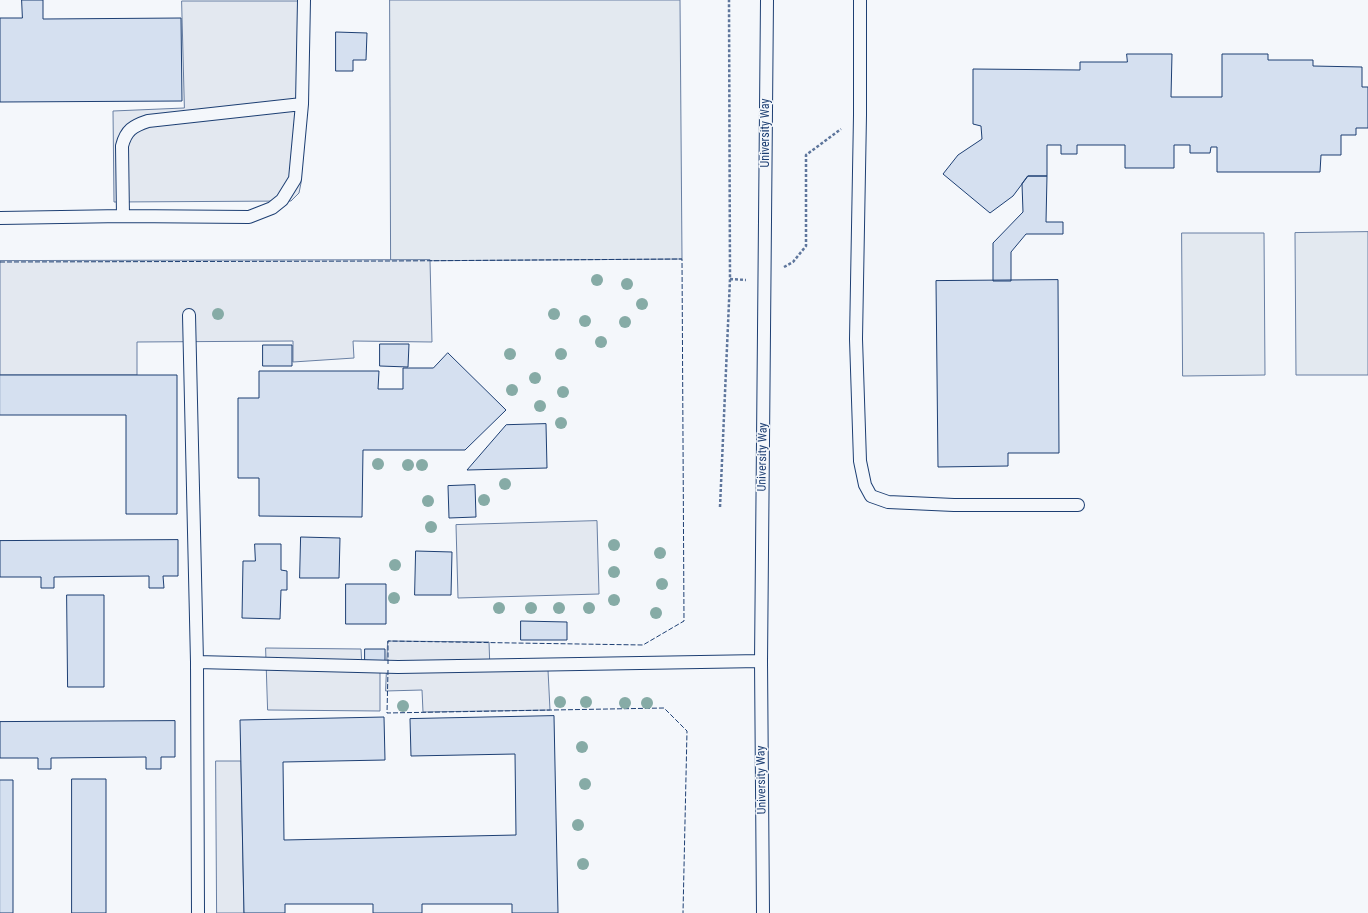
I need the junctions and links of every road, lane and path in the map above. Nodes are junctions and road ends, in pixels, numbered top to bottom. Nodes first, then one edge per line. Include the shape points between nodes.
1 (304, 0) edge
2 (729, 0) edge
3 (767, 0) edge
4 (860, 0) edge
5 (302, 104) junction
6 (860, 115) junction
7 (122, 216) junction
8 (0, 218) edge
9 (730, 279) junction
10 (765, 281) junction
11 (189, 315) dead end
12 (1078, 505) dead end
13 (720, 507) dead end
14 (761, 661) junction
15 (197, 662) junction
16 (198, 913) edge
17 (763, 913) edge

1 - 5 lane
2 - 9 path
3 - 10 lane, University Way
4 - 6 lane
5 - 7 lane via 148,120 134,126 125,136 122,146
5 - 7 lane via 295,179 282,200 272,208 249,217
6 - 10 path via 806,155 806,246 793,262
6 - 12 lane via 856,339 860,461 864,485 871,496 888,502
7 - 8 lane
9 - 10 path
9 - 13 path
10 - 14 lane, University Way
11 - 15 lane
14 - 15 lane via 398,667
14 - 17 lane, University Way
15 - 16 lane

